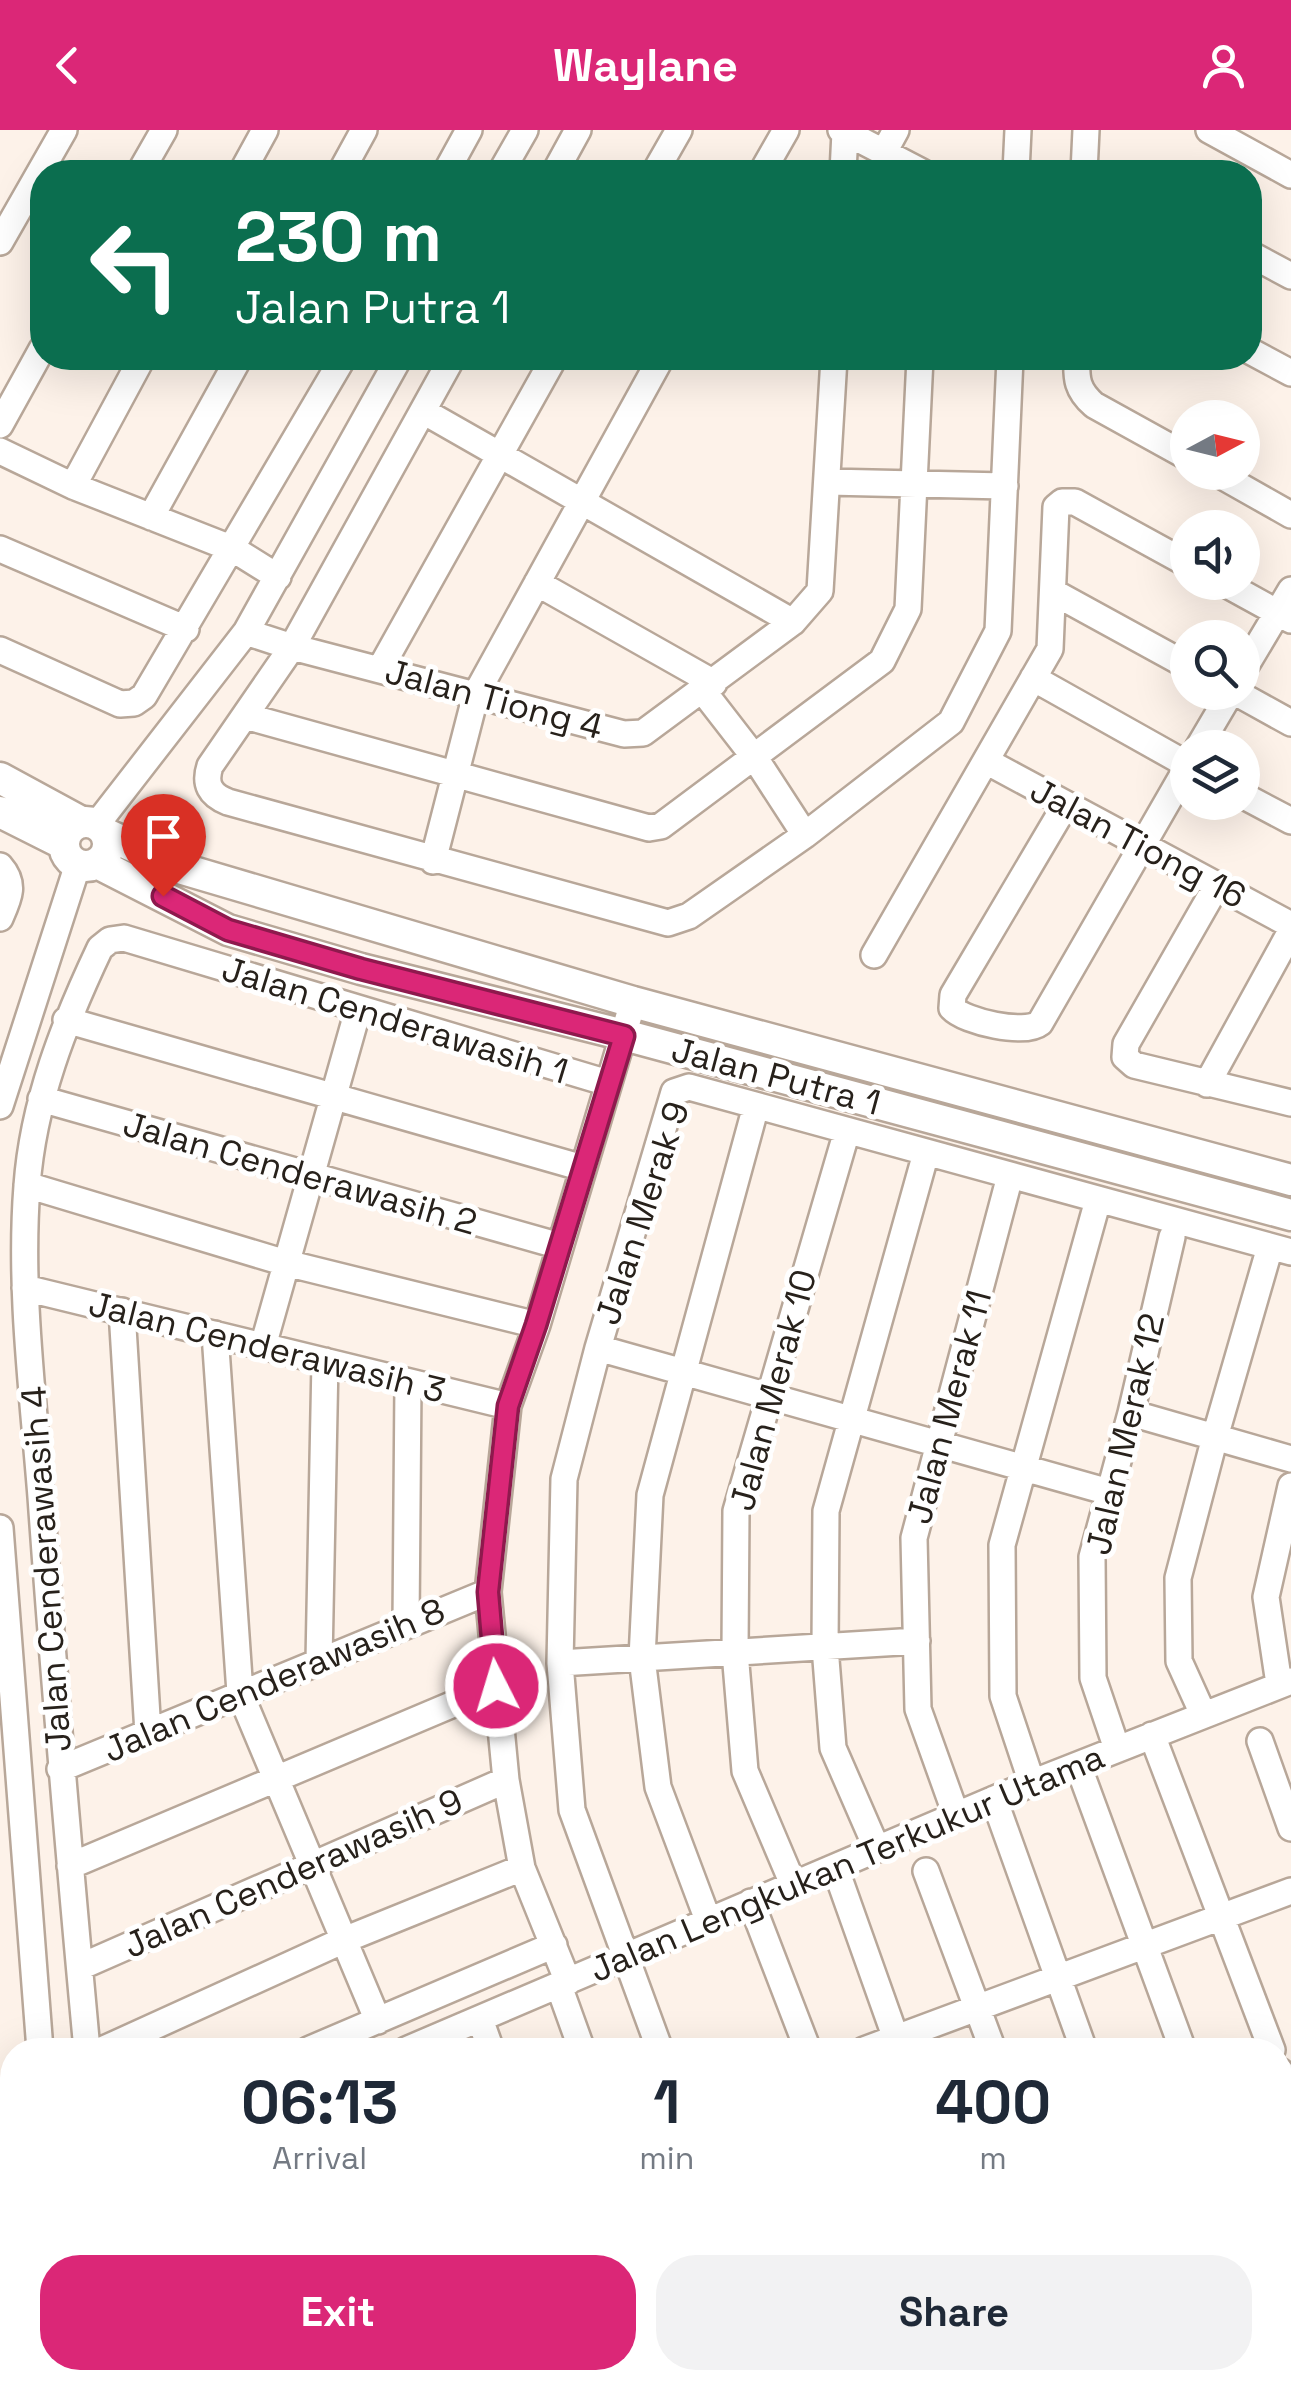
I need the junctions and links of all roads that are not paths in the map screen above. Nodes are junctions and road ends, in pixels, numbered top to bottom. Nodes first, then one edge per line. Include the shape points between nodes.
1 (64, 130) edge
2 (164, 130) edge
3 (266, 130) edge
4 (364, 130) edge
5 (469, 130) edge
6 (525, 130) edge
7 (578, 130) edge
8 (678, 130) edge
9 (786, 130) edge
10 (1018, 130) edge
11 (1086, 130) edge
12 (1209, 130) edge
13 (843, 131) edge
14 (890, 141) edge
15 (48, 160) edge
16 (147, 160) edge
17 (249, 160) edge
18 (348, 160) edge
19 (453, 160) edge
20 (509, 160) edge
21 (561, 160) edge
22 (662, 160) edge
23 (769, 160) edge
24 (843, 160) edge
25 (910, 160) edge
26 (1017, 160) edge
27 (1088, 160) edge
28 (1291, 175) edge
29 (30, 192) edge
30 (0, 242) edge
31 (1262, 260) edge
32 (1291, 276) edge
33 (1262, 358) edge
34 (30, 370) edge
35 (136, 370) edge
36 (232, 370) edge
37 (336, 370) edge
38 (392, 370) edge
39 (445, 370) edge
40 (547, 370) edge
41 (654, 370) edge
42 (833, 370) edge
43 (919, 370) edge
44 (1010, 370) edge
45 (1076, 370) edge
46 (1291, 373) edge
47 (423, 411) junction
48 (0, 425) edge
49 (1170, 447) edge
50 (0, 451) edge
51 (500, 455) junction
52 (828, 482) junction
53 (912, 484) junction
54 (73, 486) junction
55 (1005, 486) junction
56 (1247, 490) edge
57 (581, 502) junction
58 (1291, 515) edge
59 (151, 516) junction
60 (0, 549) edge
61 (233, 549) junction
62 (1170, 554) edge
63 (278, 578) junction
64 (537, 583) junction
65 (1291, 590) edge
66 (1052, 592) junction
67 (1254, 600) edge
68 (1284, 617) edge
69 (793, 622) junction
70 (186, 629) junction
71 (246, 632) junction
72 (292, 647) junction
73 (1260, 648) edge
74 (0, 650) edge
75 (1170, 656) edge
76 (380, 669) junction
77 (1033, 678) junction
78 (708, 687) junction
79 (476, 694) junction
80 (1260, 706) edge
81 (245, 716) junction
82 (1291, 723) edge
83 (1170, 756) edge
84 (755, 758) junction
85 (986, 761) junction
86 (455, 775) junction
87 (0, 778) edge
88 (1170, 797) edge
89 (1066, 804) junction
90 (1260, 805) edge
91 (0, 812) edge
92 (1291, 821) edge
93 (805, 834) junction
94 (87, 842) junction
95 (1142, 845) junction
96 (432, 860) junction
97 (0, 866) edge
98 (1217, 885) junction
99 (0, 918) edge
100 (1291, 928) edge
101 (124, 938) joint
102 (874, 955) dead end
103 (633, 1002) junction
104 (358, 1010) junction
105 (66, 1020) junction
106 (624, 1036) junction
107 (608, 1083) junction
108 (1207, 1084) junction
109 (333, 1097) junction
110 (41, 1099) junction
111 (1291, 1103) edge
112 (0, 1106) edge
113 (756, 1106) junction
114 (847, 1131) junction
115 (926, 1153) junction
116 (583, 1168) junction
117 (311, 1176) junction
118 (1010, 1176) junction
119 (1291, 1180) edge
120 (27, 1185) junction
121 (1098, 1200) junction
122 (1291, 1215) edge
123 (1172, 1238) dead end
124 (560, 1246) junction
125 (1281, 1250) edge
126 (286, 1262) junction
127 (25, 1288) junction
128 (122, 1311) junction
129 (536, 1325) junction
130 (215, 1334) junction
131 (262, 1346) junction
132 (598, 1348) junction
133 (325, 1362) junction
134 (684, 1372) junction
135 (408, 1382) junction
136 (769, 1396) junction
137 (508, 1406) junction
138 (1131, 1413) junction
139 (854, 1420) junction
140 (1214, 1437) junction
141 (940, 1444) junction
142 (1291, 1459) edge
143 (1026, 1468) junction
144 (1291, 1486) edge
145 (1110, 1492) junction
146 (0, 1528) edge
147 (0, 1552) edge
148 (488, 1592) junction
149 (406, 1625) junction
150 (918, 1641) junction
151 (825, 1646) junction
152 (734, 1652) junction
153 (642, 1658) junction
154 (319, 1662) junction
155 (560, 1663) junction
156 (1285, 1682) edge
157 (496, 1686) junction
158 (240, 1692) junction
159 (1203, 1714) junction
160 (148, 1733) junction
161 (1152, 1735) junction
162 (1260, 1742) dead end
163 (1117, 1749) junction
164 (1078, 1765) junction
165 (60, 1769) junction
166 (275, 1776) junction
167 (506, 1780) junction
168 (1032, 1783) junction
169 (994, 1799) junction
170 (956, 1815) junction
171 (1291, 1828) edge
172 (877, 1849) junction
173 (312, 1864) junction
174 (70, 1866) junction
175 (834, 1867) junction
176 (522, 1868) junction
177 (926, 1871) dead end
178 (793, 1884) junction
179 (1291, 1891) edge
180 (751, 1902) junction
181 (27, 1912) junction
182 (0, 1914) edge
183 (1222, 1916) junction
184 (708, 1920) junction
185 (344, 1940) junction
186 (554, 1945) junction
187 (1145, 1947) junction
188 (626, 1955) junction
189 (80, 1967) junction
190 (1057, 1976) junction
191 (563, 1984) junction
192 (978, 2009) junction
193 (480, 2019) junction
194 (378, 2021) junction
195 (39, 2038) edge
196 (87, 2038) edge
197 (128, 2038) edge
198 (337, 2038) edge
199 (435, 2038) edge
200 (487, 2038) edge
201 (579, 2038) edge
202 (656, 2038) edge
203 (803, 2038) edge
204 (896, 2038) edge
205 (912, 2038) edge
206 (989, 2038) edge
207 (1080, 2038) edge
208 (1179, 2038) edge
209 (1268, 2038) edge

1 - 15 street
2 - 16 street
3 - 17 street
4 - 18 street
5 - 19 street
6 - 20 street
7 - 21 street
8 - 22 street
9 - 23 street
10 - 26 street
11 - 27 street
12 - 28 street
13 - 14 street
13 - 24 street
14 - 25 street
29 - 30 street
31 - 32 street
33 - 46 street
34 - 48 street
35 - 54 street
36 - 59 street
37 - 61 street
38 - 63 street
39 - 47 street
40 - 51 street
41 - 57 street
42 - 52 street, Jalan Tiong 4
43 - 53 street
44 - 55 street
45 - 49 street via 1081,394 1094,405
47 - 51 street
47 - 72 street
50 - 54 street
51 - 57 street
51 - 76 street
52 - 53 street
52 - 69 street, Jalan Tiong 4 via 820,591
53 - 55 street
53 - 84 street via 908,610 882,661
54 - 59 street
55 - 93 street via 998,631 950,722
56 - 58 street
57 - 64 street
57 - 69 street
59 - 61 street
60 - 70 street
61 - 63 street
61 - 70 street
62 - 66 street via 1076,502 1062,502 1054,515
63 - 71 street
64 - 78 street
64 - 79 street
65 - 68 street
66 - 75 street
66 - 77 street via 1050,648
67 - 68 street
68 - 73 street
69 - 78 street, Jalan Tiong 4
70 - 74 street via 134,703 120,704
71 - 72 street, Jalan Tiong 4
71 - 94 street
72 - 76 street, Jalan Tiong 4
72 - 81 street
76 - 79 street, Jalan Tiong 4
77 - 83 street
77 - 85 street
78 - 79 street, Jalan Tiong 4 via 634,735
78 - 84 street
79 - 86 street
80 - 82 street
81 - 86 street
81 - 96 street via 206,777 217,798
84 - 86 street via 654,829
84 - 93 street
85 - 89 street, Jalan Tiong 16
85 - 102 street
86 - 96 street
87 - 94 main road, Jalan Putra 1
88 - 95 street
89 - 95 street, Jalan Tiong 16
89 - 95 street via 952,995 956,1013 1036,1028
90 - 92 street
91 - 94 main road, Jalan Putra 1
93 - 96 street via 688,916 668,923
94 - 103 main road, Jalan Putra 1
94 - 106 main road, Jalan Putra 1 via 228,930
94 - 112 street
95 - 98 street, Jalan Tiong 16
97 - 99 street via 10,879
98 - 100 street, Jalan Tiong 16
98 - 108 street via 1124,1050 1134,1065
100 - 108 street
101 - 104 street, Jalan Cenderawasih 1
101 - 105 street, Jalan Cenderawasih 4 via 100,948
103 - 106 street
103 - 119 main road, Jalan Putra 1
104 - 107 street, Jalan Cenderawasih 1
104 - 109 street
105 - 109 street
105 - 110 street, Jalan Cenderawasih 4
106 - 107 street
106 - 122 main road, Jalan Putra 1
107 - 116 street
108 - 111 street
109 - 116 street
109 - 117 street
110 - 117 street, Jalan Cenderawasih 2
110 - 120 street, Jalan Cenderawasih 4
113 - 114 street, Jalan Merak 9
113 - 132 street, Jalan Merak 9 via 689,1087 674,1092
113 - 134 street
114 - 115 street, Jalan Merak 9
114 - 136 street, Jalan Merak 10
115 - 118 street, Jalan Merak 9
115 - 139 street
116 - 124 street
117 - 124 street, Jalan Cenderawasih 2
117 - 126 street
118 - 121 street, Jalan Merak 9
118 - 141 street, Jalan Merak 11
120 - 126 street
120 - 127 street, Jalan Cenderawasih 4
121 - 125 street, Jalan Merak 9
121 - 143 street
123 - 138 street, Jalan Merak 12
124 - 129 street
125 - 140 street
126 - 129 street
126 - 131 street
127 - 128 street, Jalan Cenderawasih 3
127 - 165 street, Jalan Cenderawasih 4
128 - 130 street, Jalan Cenderawasih 3
128 - 160 street
129 - 137 street
130 - 131 street, Jalan Cenderawasih 3
130 - 158 street
131 - 133 street, Jalan Cenderawasih 3
132 - 134 street
132 - 155 street, Jalan Merak 9 via 564,1479
133 - 135 street, Jalan Cenderawasih 3
133 - 154 street
134 - 136 street
134 - 153 street via 650,1495
135 - 137 street, Jalan Cenderawasih 3
135 - 149 street
136 - 139 street
136 - 152 street, Jalan Merak 10 via 736,1511
137 - 148 street
138 - 140 street
138 - 145 street, Jalan Merak 12
139 - 141 street
139 - 151 street via 826,1512
140 - 142 street
140 - 159 street via 1178,1578 1179,1661
141 - 143 street
141 - 150 street, Jalan Merak 11 via 914,1538
143 - 145 street
143 - 168 street via 1002,1545 1003,1696
144 - 156 street via 1266,1597
145 - 163 street, Jalan Merak 12 via 1092,1557 1093,1678
146 - 147 street
147 - 181 street
148 - 149 street, Jalan Cenderawasih 8
148 - 157 street
149 - 154 street, Jalan Cenderawasih 8
150 - 151 street
150 - 170 street, Jalan Merak 11 via 918,1709
151 - 152 street
151 - 172 street via 833,1748
152 - 153 street
152 - 178 street, Jalan Merak 10 via 745,1771
153 - 155 street
153 - 184 street via 658,1786
154 - 158 street, Jalan Cenderawasih 8
155 - 188 street, Jalan Merak 9 via 572,1810
156 - 159 street, Jalan Lengkukan Terkukur Utama
157 - 166 street
157 - 167 street
158 - 160 street, Jalan Cenderawasih 8
158 - 166 street
159 - 161 street, Jalan Lengkukan Terkukur Utama
160 - 165 street, Jalan Cenderawasih 8
161 - 163 street, Jalan Lengkukan Terkukur Utama
161 - 183 street
162 - 171 street
163 - 164 street, Jalan Lengkukan Terkukur Utama
164 - 168 street, Jalan Lengkukan Terkukur Utama
164 - 187 street
165 - 174 street, Jalan Cenderawasih 4
166 - 173 street
166 - 174 street
167 - 173 street, Jalan Cenderawasih 9
167 - 176 street
168 - 169 street, Jalan Lengkukan Terkukur Utama
169 - 170 street, Jalan Lengkukan Terkukur Utama
169 - 190 street
170 - 172 street, Jalan Lengkukan Terkukur Utama
172 - 175 street, Jalan Lengkukan Terkukur Utama
173 - 185 street
173 - 189 street, Jalan Cenderawasih 9
174 - 189 street, Jalan Cenderawasih 4
175 - 178 street, Jalan Lengkukan Terkukur Utama
175 - 204 street
176 - 185 street
176 - 186 street
177 - 192 street
178 - 180 street, Jalan Lengkukan Terkukur Utama
179 - 183 street
180 - 184 street, Jalan Lengkukan Terkukur Utama
180 - 203 street
181 - 182 street
181 - 195 street
183 - 187 street
183 - 209 street
184 - 188 street, Jalan Lengkukan Terkukur Utama
185 - 194 street
185 - 197 street
186 - 191 street
186 - 194 street
187 - 190 street
187 - 208 street
188 - 191 street, Jalan Lengkukan Terkukur Utama
188 - 202 street, Jalan Merak 9
189 - 196 street, Jalan Cenderawasih 4
190 - 192 street
190 - 207 street
191 - 193 street, Jalan Lengkukan Terkukur Utama
191 - 201 street
192 - 205 street
192 - 206 street
193 - 199 street, Jalan Lengkukan Terkukur Utama
193 - 200 street
194 - 198 street

